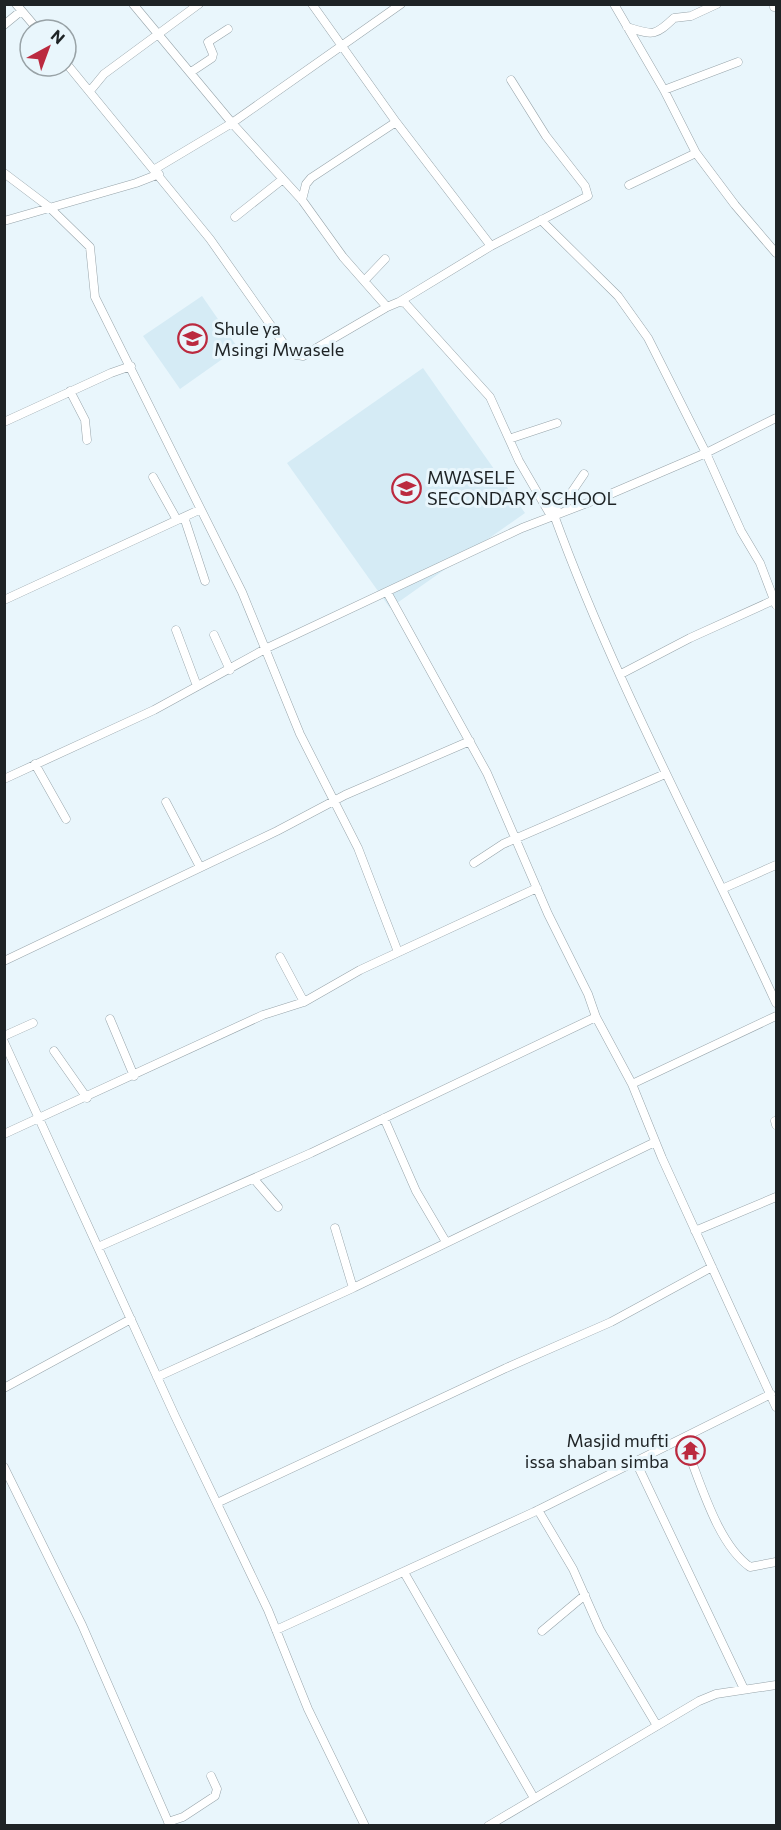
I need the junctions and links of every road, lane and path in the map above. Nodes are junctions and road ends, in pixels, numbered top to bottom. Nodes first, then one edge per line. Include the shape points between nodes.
1 (133, 4) edge
2 (199, 4) edge
3 (312, 4) edge
4 (401, 4) edge
5 (614, 4) edge
6 (717, 4) edge
7 (18, 8) edge
8 (4, 25) edge
9 (627, 27) junction
10 (228, 29) dead end
11 (158, 33) junction
12 (341, 45) junction
13 (738, 62) dead end
14 (190, 72) junction
15 (78, 77) edge
16 (511, 80) dead end
17 (664, 90) junction
18 (90, 91) junction
19 (396, 122) junction
20 (232, 123) junction
21 (696, 153) junction
22 (157, 171) junction
23 (4, 173) edge
24 (283, 179) junction
25 (629, 185) dead end
26 (302, 200) junction
27 (50, 207) junction
28 (235, 218) dead end
29 (541, 220) junction
30 (4, 221) edge
31 (491, 246) junction
32 (777, 252) edge
33 (385, 259) dead end
34 (365, 280) junction
35 (399, 302) junction
36 (387, 307) junction
37 (131, 366) junction
38 (70, 391) junction
39 (777, 418) edge
40 (4, 422) edge
41 (557, 423) dead end
42 (87, 440) dead end
43 (509, 440) junction
44 (706, 453) junction
45 (584, 474) dead end
46 (153, 477) dead end
47 (199, 510) junction
48 (551, 515) junction
49 (181, 518) junction
50 (205, 581) dead end
51 (387, 592) junction
52 (4, 600) edge
53 (775, 603) edge
54 (176, 630) dead end
55 (214, 635) dead end
56 (267, 648) junction
57 (230, 670) junction
58 (621, 674) junction
59 (197, 686) junction
60 (470, 741) junction
61 (35, 764) junction
62 (664, 774) junction
63 (4, 779) edge
64 (334, 801) junction
65 (166, 802) dead end
66 (66, 819) dead end
67 (517, 839) junction
68 (474, 863) dead end
69 (777, 865) edge
70 (200, 867) junction
71 (537, 888) junction
72 (724, 888) junction
73 (398, 952) junction
74 (280, 957) dead end
75 (4, 961) edge
76 (304, 1002) junction
77 (777, 1003) edge
78 (777, 1016) edge
79 (596, 1017) junction
80 (110, 1019) dead end
81 (33, 1023) dead end
82 (4, 1036) edge
83 (4, 1042) edge
84 (54, 1051) dead end
85 (134, 1076) junction
86 (632, 1084) junction
87 (87, 1098) junction
88 (384, 1118) junction
89 (39, 1119) junction
90 (4, 1134) edge
91 (655, 1142) junction
92 (254, 1179) junction
93 (777, 1197) edge
94 (278, 1207) dead end
95 (335, 1228) dead end
96 (695, 1231) junction
97 (446, 1242) junction
98 (98, 1247) junction
99 (712, 1268) junction
100 (353, 1288) junction
101 (131, 1319) junction
102 (157, 1377) junction
103 (4, 1388) edge
104 (771, 1394) junction
105 (777, 1407) edge
106 (683, 1439) junction
107 (636, 1462) junction
108 (4, 1467) edge
109 (217, 1503) junction
110 (538, 1510) junction
111 (777, 1562) edge
112 (405, 1574) junction
113 (585, 1595) junction
114 (276, 1630) junction
115 (542, 1631) dead end
116 (777, 1685) edge
117 (744, 1689) junction
118 (656, 1724) junction
119 (211, 1776) dead end
120 (534, 1798) junction
121 (169, 1824) edge
122 (365, 1826) edge
123 (488, 1826) edge

1 - 11 street
2 - 11 street
3 - 12 street
4 - 12 street
5 - 9 street
6 - 9 street via 691,16 674,18 655,33
7 - 8 street
9 - 17 street
10 - 14 street via 208,42 212,58
11 - 14 street
11 - 18 street via 100,77
12 - 19 street
12 - 20 street
13 - 17 street
14 - 20 street
15 - 18 street
16 - 29 street via 546,136 589,192 578,203
17 - 21 street
18 - 22 street
19 - 26 street via 311,178
19 - 31 street
20 - 22 street
20 - 24 street
21 - 25 street
21 - 32 street
22 - 27 street via 136,183
22 - 36 street via 294,356 322,347
23 - 27 street
24 - 26 street
24 - 28 street
26 - 34 street via 343,257
27 - 30 street
27 - 37 street via 90,247 95,297
29 - 31 street
29 - 44 street via 618,296 641,327
31 - 35 street
33 - 34 street
34 - 36 street
35 - 36 street
35 - 43 street via 405,303 484,389
37 - 38 street
37 - 47 street
38 - 40 street
38 - 42 street via 85,420
39 - 44 street
41 - 43 street
43 - 48 street
44 - 48 street
44 - 53 street
45 - 48 street
46 - 49 street
47 - 49 street
47 - 56 street
48 - 51 street
48 - 58 street
49 - 50 street
49 - 52 street
51 - 56 street
51 - 60 street
53 - 58 street via 690,638
54 - 59 street
55 - 57 street
56 - 57 street
56 - 64 street via 300,735
57 - 59 street
58 - 62 street
59 - 61 street
60 - 64 street
60 - 67 street
61 - 63 street
61 - 66 street
62 - 67 street
62 - 72 street
64 - 70 street
64 - 73 street via 358,848
65 - 70 street
67 - 68 street
67 - 71 street
69 - 72 street
70 - 75 street
71 - 73 street
71 - 79 street
72 - 77 street
73 - 76 street
74 - 76 street
76 - 85 street via 263,1015
78 - 86 street
79 - 86 street
79 - 88 street
80 - 85 street
81 - 82 street
83 - 89 street
84 - 87 street
85 - 87 street
86 - 91 street
87 - 89 street
88 - 92 street
88 - 97 street via 416,1191
89 - 90 street
89 - 98 street
91 - 96 street
91 - 97 street
92 - 94 street
92 - 98 street
93 - 96 street
95 - 100 street
96 - 99 street
97 - 100 street
98 - 101 street
99 - 104 street
99 - 109 street via 626,1315
100 - 102 street
101 - 102 street
101 - 103 street
102 - 109 street
104 - 105 street
104 - 106 street
106 - 107 street
106 - 111 street via 717,1521 738,1559 750,1568
107 - 110 street
107 - 117 street
108 - 121 street via 86,1634
109 - 114 street
110 - 112 street
110 - 113 street
112 - 114 street
112 - 120 street
113 - 115 street
113 - 118 street via 600,1630
114 - 122 street via 308,1709
116 - 117 street
117 - 118 street via 716,1694
118 - 120 street
119 - 121 street via 217,1789 215,1796
120 - 123 street

